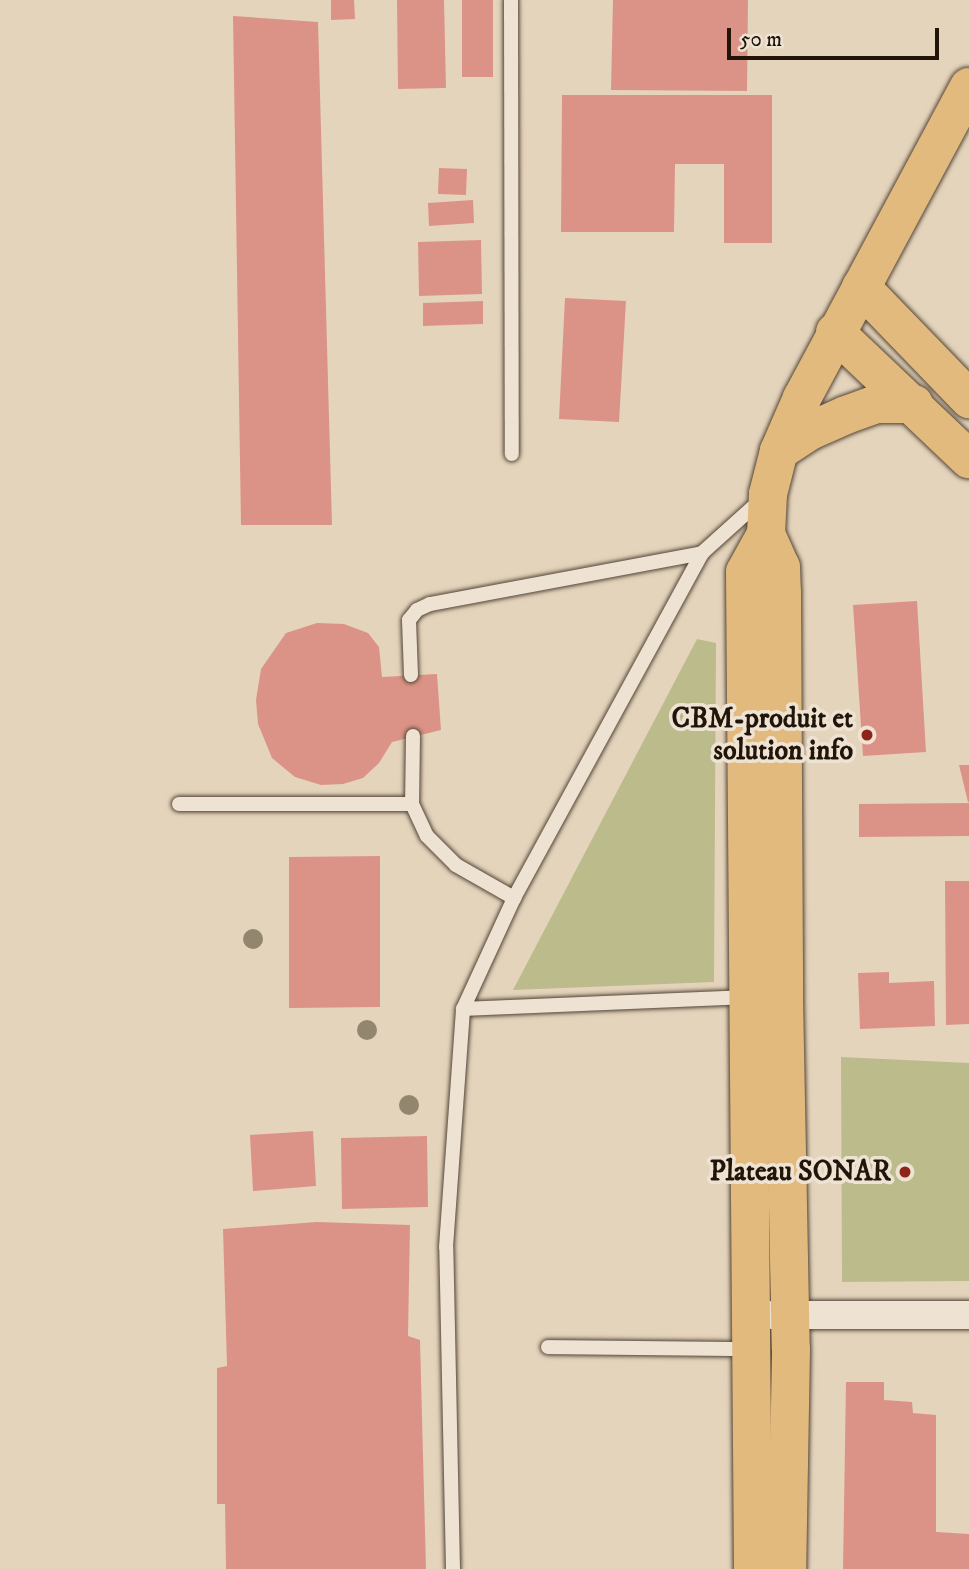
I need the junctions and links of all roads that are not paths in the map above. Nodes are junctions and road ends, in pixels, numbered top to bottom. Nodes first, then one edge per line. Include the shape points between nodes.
1 (511, 0) edge
2 (969, 87) edge
3 (861, 287) junction
4 (835, 332) junction
5 (969, 399) edge
6 (914, 404) junction
7 (779, 451) junction
8 (512, 454) dead end
9 (969, 459) edge
10 (768, 494) junction
11 (702, 553) junction
12 (411, 675) dead end
13 (413, 736) dead end
14 (179, 804) dead end
15 (412, 804) junction
16 (514, 898) junction
17 (766, 998) junction
18 (463, 1009) junction
19 (969, 1315) edge
20 (771, 1338) junction
21 (548, 1347) dead end
22 (453, 1569) edge
23 (753, 1569) edge
24 (787, 1569) edge

1 - 8 lane
2 - 3 main road
3 - 4 main road
3 - 5 main road
4 - 6 main road
4 - 7 main road
6 - 7 main road via 876,404 810,431
6 - 9 main road
7 - 10 main road
10 - 11 lane
10 - 17 main road via 766,534 780,567 782,592
11 - 12 lane via 430,604 409,620
11 - 16 lane
13 - 15 lane
14 - 15 lane
15 - 16 lane via 427,836 456,865
16 - 18 lane
17 - 18 lane
17 - 20 main road
18 - 22 lane via 446,1247
19 - 20 street
20 - 21 lane
20 - 23 main road
20 - 24 main road

